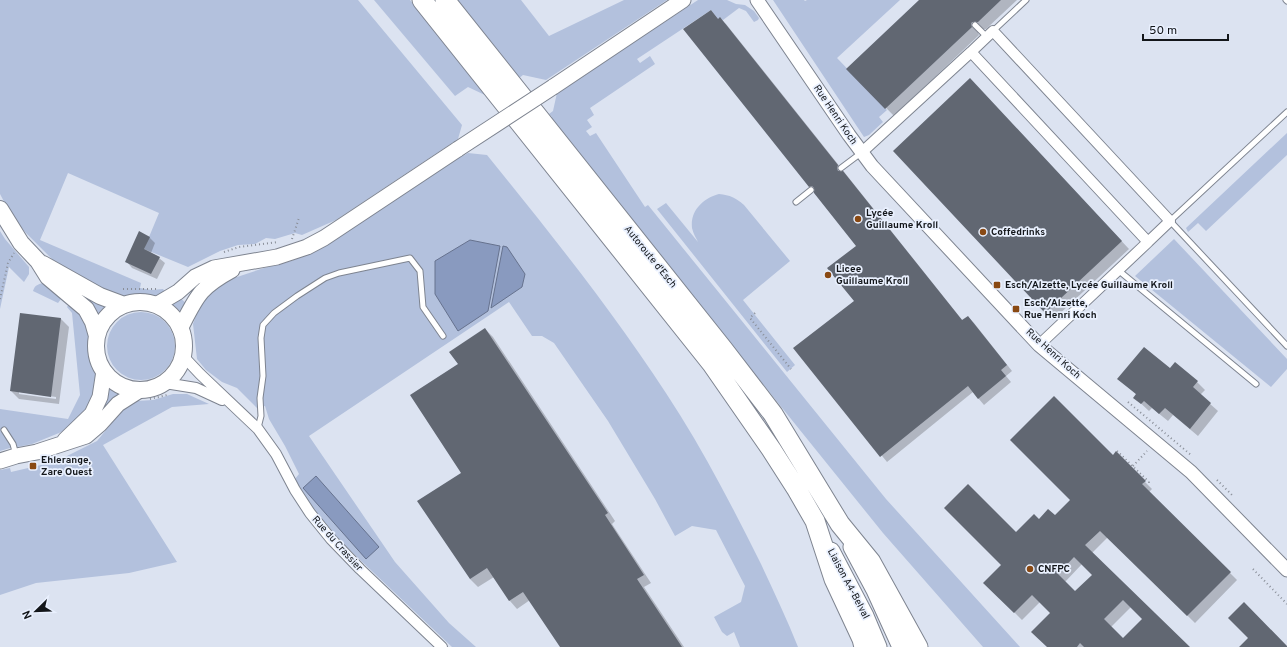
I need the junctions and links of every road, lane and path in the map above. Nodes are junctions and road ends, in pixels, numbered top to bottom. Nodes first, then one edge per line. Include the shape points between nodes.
1 (422, 0) edge
2 (445, 0) edge
3 (683, 0) edge
4 (757, 0) edge
5 (1026, 0) edge
6 (975, 25) dead end
7 (990, 34) junction
8 (971, 52) junction
9 (1287, 114) edge
10 (861, 153) junction
11 (841, 168) dead end
12 (811, 190) dead end
13 (796, 202) dead end
14 (0, 209) edge
15 (300, 218) dead end
16 (1170, 221) junction
17 (1148, 242) junction
18 (21, 243) junction
19 (289, 250) junction
20 (220, 253) dead end
21 (38, 261) junction
22 (247, 262) junction
23 (1118, 270) junction
24 (120, 289) dead end
25 (156, 297) junction
26 (0, 299) edge
27 (124, 305) junction
28 (755, 314) dead end
29 (180, 328) junction
30 (97, 336) junction
31 (443, 336) dead end
32 (1039, 345) junction
33 (1287, 346) edge
34 (183, 356) junction
35 (791, 369) dead end
36 (104, 371) junction
37 (165, 383) junction
38 (1256, 384) dead end
39 (140, 390) junction
40 (1127, 401) dead end
41 (235, 408) junction
42 (258, 429) junction
43 (4, 430) dead end
44 (60, 445) junction
45 (1117, 451) dead end
46 (1147, 451) dead end
47 (16, 456) junction
48 (1195, 459) dead end
49 (0, 461) edge
50 (1133, 466) junction
51 (1214, 477) dead end
52 (1150, 481) dead end
53 (1234, 497) dead end
54 (815, 521) junction
55 (840, 524) junction
56 (1253, 569) dead end
57 (1287, 570) edge
58 (1287, 604) edge
59 (442, 647) edge
60 (864, 647) edge
61 (878, 647) edge
62 (902, 647) edge
63 (918, 647) edge

1 - 54 highway, Autoroute d'Esch via 712,364 771,449
2 - 55 highway, Autoroute d'Esch via 718,342 777,420
3 - 19 main road, bridge via 324,238
4 - 10 street, Rue Henri Koch
5 - 7 lane
6 - 7 lane
7 - 8 street
7 - 16 street
8 - 10 street
8 - 17 street
9 - 16 lane
10 - 11 lane
10 - 32 street, Rue Henri Koch
12 - 13 lane
14 - 18 main road
15 - 19 path
16 - 17 street
16 - 33 lane
17 - 23 street
18 - 21 main road
18 - 26 path via 8,263
19 - 20 path via 281,242 239,247
19 - 22 main road via 276,257
21 - 27 main road via 100,296
21 - 30 main road via 48,277 86,309
22 - 25 main road via 214,268 195,277 178,292
22 - 29 main road via 205,286 196,297
23 - 32 street
23 - 38 lane
24 - 25 path
25 - 27 main road
25 - 29 main road
27 - 30 main road via 111,312 102,323
28 - 35 path via 750,318
29 - 34 main road via 184,346
30 - 36 main road via 98,360
31 - 42 lane via 423,307 420,271 410,258 325,278 274,313 263,325 263,376
32 - 57 street, Rue Henri Koch via 1178,460
34 - 37 main road via 173,375
34 - 41 street
36 - 39 main road via 113,382 126,388
36 - 44 main road via 100,397 92,414
37 - 39 main road
37 - 41 street via 196,388 216,396
39 - 44 main road via 118,404 86,436
40 - 48 path
41 - 42 street, Rue du Crassier
42 - 59 street, Rue du Crassier via 276,454 310,513 331,539
43 - 47 lane via 13,444
44 - 47 main road
45 - 50 path
46 - 50 path
47 - 49 main road
50 - 52 path
51 - 53 path
54 - 60 highway, Autoroute d'Esch via 834,578
54 - 61 highway, Liaison A4-Belval via 865,616
55 - 62 highway, Liaison A4-Belval
55 - 63 highway, Autoroute d'Esch via 871,562
56 - 58 path

